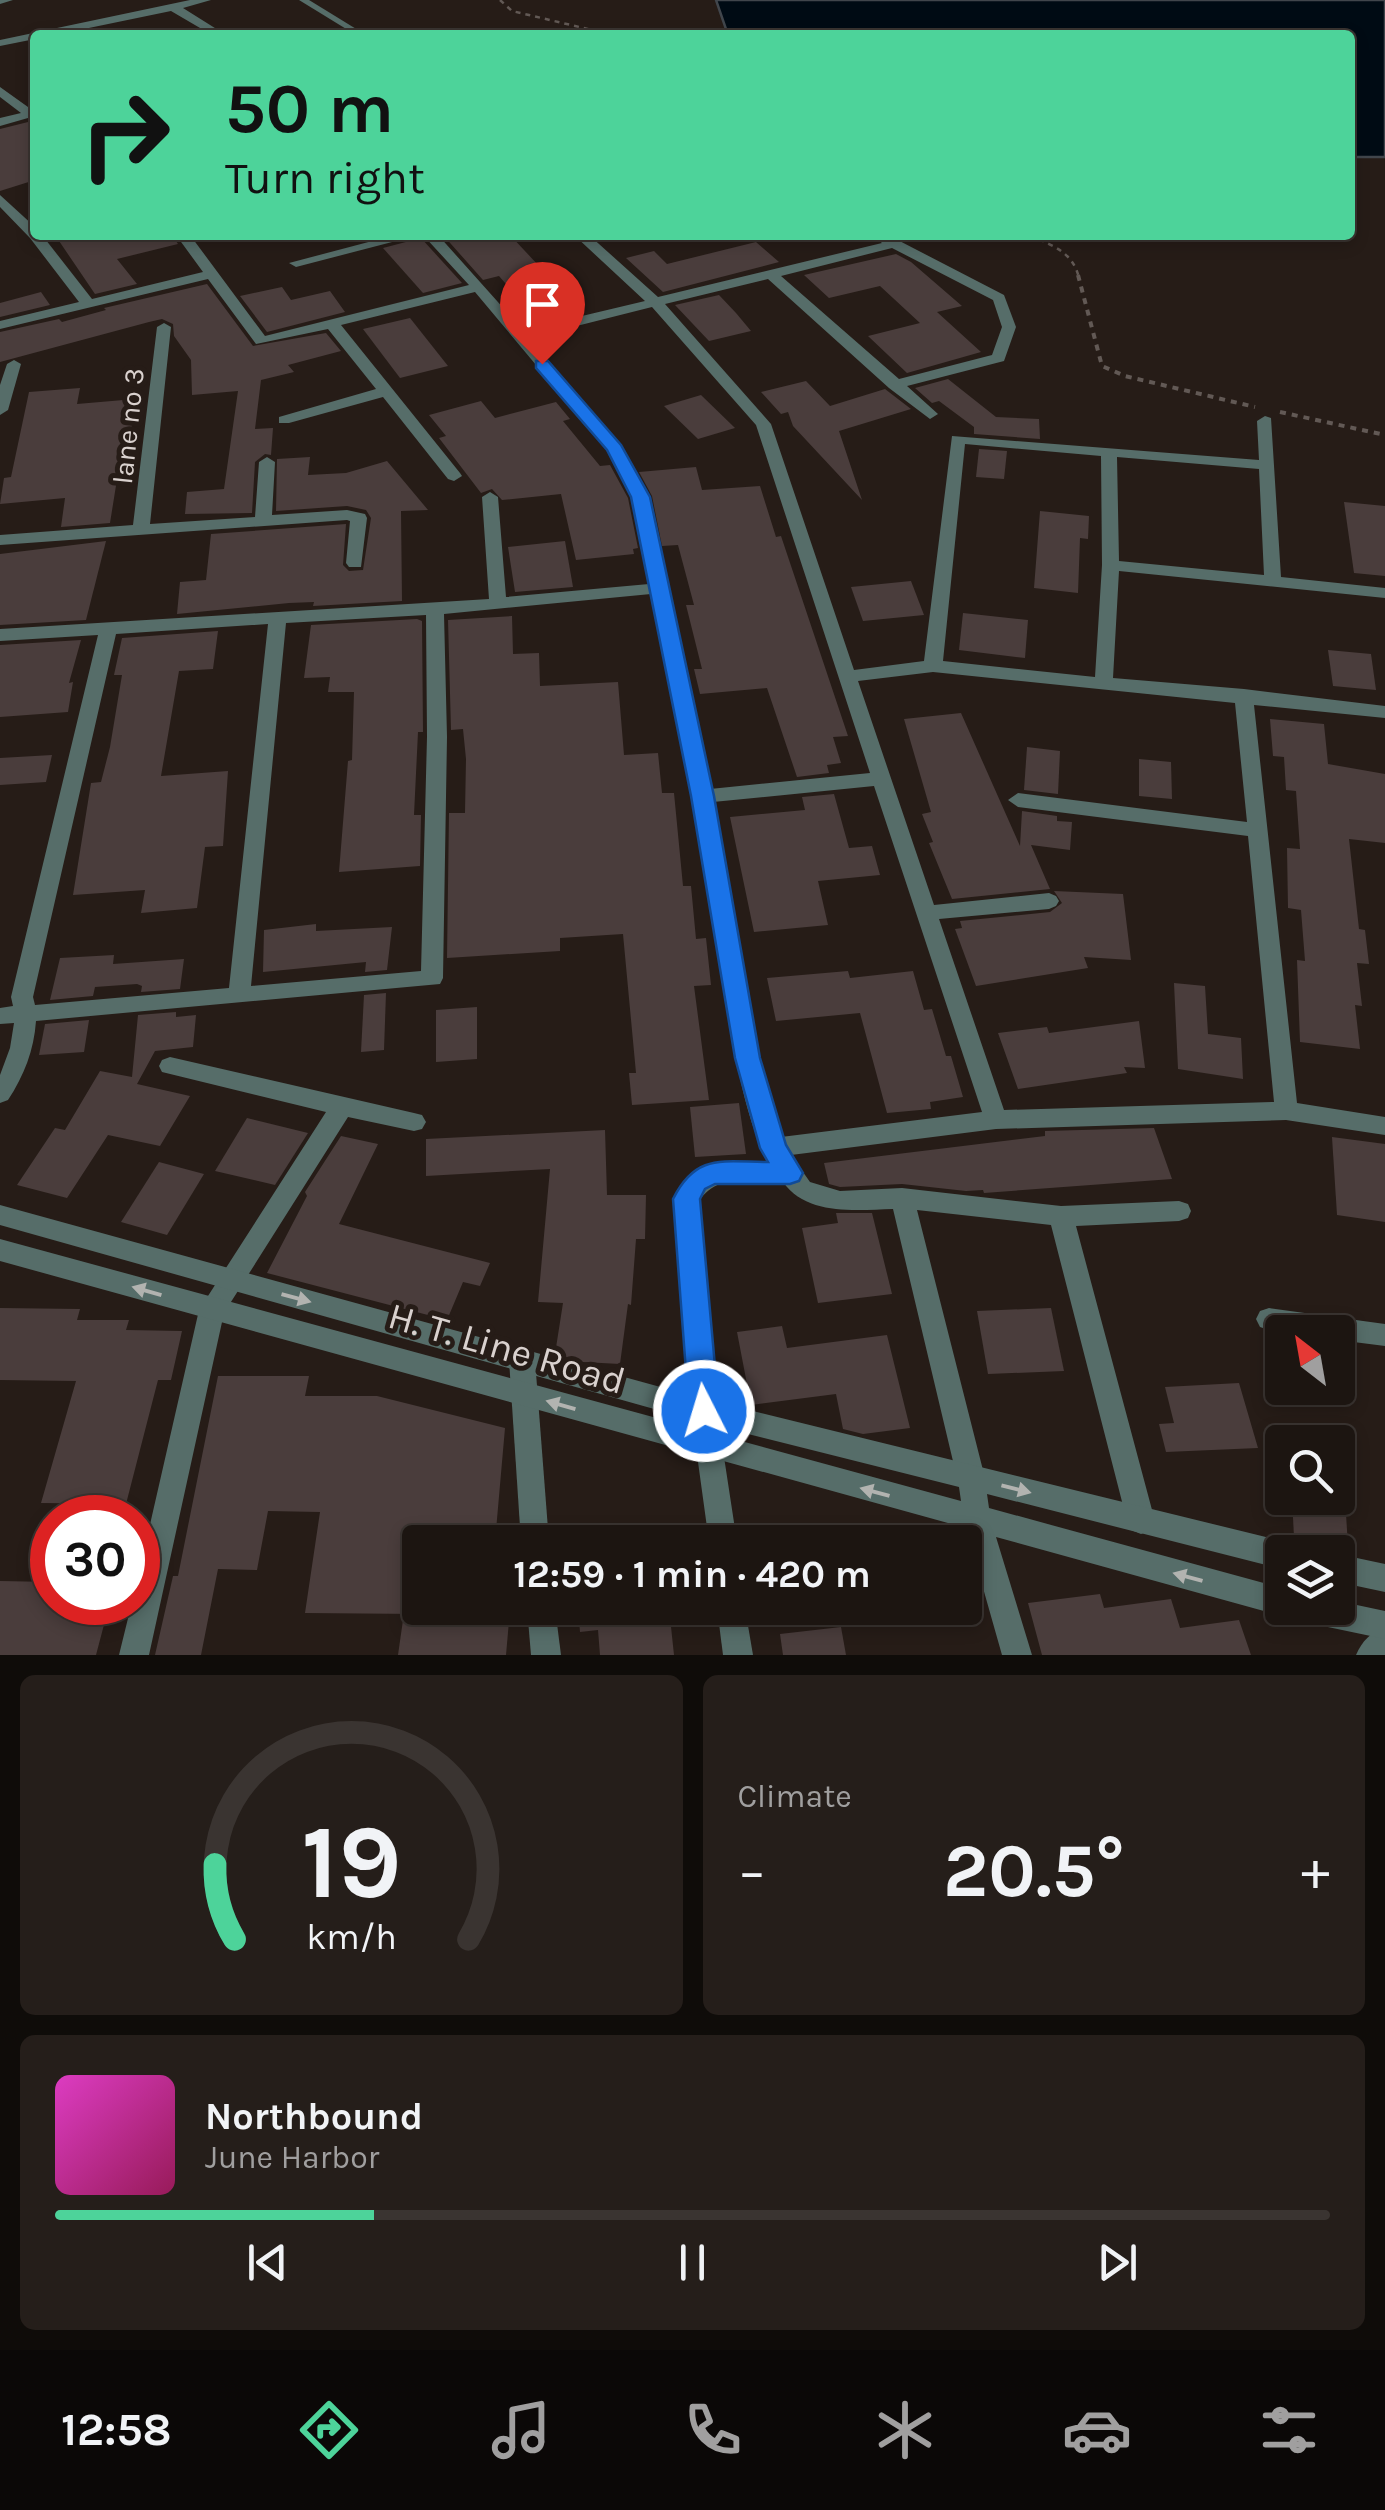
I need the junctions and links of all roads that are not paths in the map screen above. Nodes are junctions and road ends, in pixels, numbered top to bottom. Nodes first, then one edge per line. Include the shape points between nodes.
1 (8, 0) edge
2 (206, 0) edge
3 (303, 0) edge
4 (0, 2) edge
5 (174, 7) junction
6 (76, 30) edge
7 (212, 30) edge
8 (354, 30) edge
9 (30, 37) edge
10 (0, 43) edge
11 (0, 91) edge
12 (30, 114) edge
13 (30, 116) edge
14 (0, 122) edge
15 (0, 199) edge
16 (30, 230) edge
17 (39, 240) edge
18 (187, 240) edge
19 (391, 240) edge
20 (434, 240) edge
21 (594, 240) edge
22 (886, 240) edge
23 (894, 244) junction
24 (296, 263) dead end
25 (212, 274) junction
26 (772, 275) junction
27 (476, 288) junction
28 (657, 304) junction
29 (90, 305) junction
30 (331, 323) junction
31 (0, 325) edge
32 (164, 327) dead end
33 (518, 336) junction
34 (14, 364) dead end
35 (894, 386) junction
36 (388, 391) junction
37 (0, 410) edge
38 (930, 414) dead end
39 (284, 420) dead end
40 (1265, 421) dead end
41 (1109, 454) junction
42 (267, 462) dead end
43 (1266, 466) junction
44 (454, 476) dead end
45 (490, 497) dead end
46 (263, 522) junction
47 (142, 531) junction
48 (0, 540) edge
49 (356, 563) dead end
50 (1110, 565) junction
51 (1273, 581) junction
52 (659, 588) junction
53 (1385, 593) edge
54 (498, 604) junction
55 (435, 608) junction
56 (278, 618) junction
57 (108, 628) junction
58 (0, 634) edge
59 (933, 666) junction
60 (849, 676) junction
61 (1104, 683) junction
62 (1244, 695) junction
63 (1385, 712) edge
64 (880, 779) junction
65 (702, 796) junction
66 (1018, 800) dead end
67 (1257, 830) junction
68 (1048, 901) dead end
69 (928, 913) junction
70 (239, 996) junction
71 (28, 1014) junction
72 (0, 1016) edge
73 (170, 1066) dead end
74 (0, 1094) edge
75 (342, 1108) junction
76 (1286, 1112) junction
77 (996, 1120) junction
78 (414, 1122) dead end
79 (1385, 1126) edge
80 (773, 1148) junction
81 (790, 1173) junction
82 (902, 1198) junction
83 (1179, 1211) dead end
84 (1061, 1216) junction
85 (1, 1217) edge
86 (0, 1250) edge
87 (231, 1280) junction
88 (212, 1310) junction
89 (1355, 1330) edge
90 (1385, 1334) edge
91 (522, 1360) junction
92 (521, 1394) junction
93 (704, 1411) junction
94 (710, 1446) junction
95 (971, 1478) junction
96 (977, 1520) junction
97 (1142, 1521) junction
98 (533, 1525) edge
99 (720, 1525) edge
100 (1265, 1551) edge
101 (1355, 1572) edge
102 (1385, 1578) edge
103 (1265, 1597) edge
104 (1355, 1619) edge
105 (543, 1625) edge
106 (734, 1625) edge
107 (1385, 1625) edge
108 (1385, 1642) edge
109 (134, 1655) edge
110 (546, 1655) edge
111 (738, 1655) edge
112 (1017, 1655) edge
113 (1371, 1655) edge

1 - 4 street
2 - 5 street
3 - 8 lane
5 - 6 street
5 - 7 street
9 - 10 street
11 - 12 street
13 - 14 street
15 - 16 street
17 - 29 street
18 - 25 street
19 - 24 street
20 - 27 street
21 - 28 street
22 - 23 street
23 - 26 street
23 - 35 street via 999,298 1010,327 999,358
25 - 29 street
25 - 30 street via 261,341
26 - 28 street
26 - 35 street
27 - 30 street
27 - 33 street
28 - 33 street
28 - 60 street via 764,424
29 - 31 street
30 - 36 street
32 - 47 street, lane no 3
33 - 52 street via 615,448 640,497
34 - 37 street
35 - 38 street
36 - 39 street
36 - 44 street
40 - 43 street
41 - 43 street
41 - 50 street
41 - 59 street via 958,440
42 - 46 street
43 - 51 street
45 - 54 street
46 - 47 street
46 - 49 street via 354,515
47 - 48 street
50 - 51 street
50 - 61 street
51 - 53 street
52 - 54 street
52 - 65 street
54 - 55 street
55 - 56 street
55 - 70 street via 432,978
56 - 57 street
56 - 70 street
57 - 58 street
57 - 71 street via 22,998
59 - 60 street
59 - 61 street
60 - 64 street
61 - 62 street
62 - 63 street
62 - 67 street
64 - 65 street
64 - 69 street
65 - 80 street via 740,1025
66 - 67 street
67 - 76 street
68 - 69 street
69 - 77 street
70 - 71 street
71 - 72 street
71 - 74 street via 11,1080
73 - 75 street
75 - 78 street
75 - 87 street
76 - 77 street
76 - 79 street
77 - 80 street
80 - 81 street
81 - 82 street via 802,1190 840,1202
81 - 93 street via 712,1173 696,1181 687,1199
82 - 84 street
82 - 95 street
83 - 84 street
84 - 97 street
85 - 87 street, H. T. Line Road
88 -> 86 street, H. T. Line Road
87 - 88 street
87 -> 91 street, H. T. Line Road
88 - 92 street, H. T. Line Road
88 - 109 street
89 - 90 street
91 - 92 street
91 - 93 street, H. T. Line Road
94 -> 92 street, H. T. Line Road
92 - 98 street
93 - 94 street
93 - 95 street, H. T. Line Road
96 -> 94 street, H. T. Line Road
94 - 99 street
95 - 96 street
95 -> 97 street, H. T. Line Road
103 -> 96 street, H. T. Line Road
96 - 112 street
97 - 100 street, H. T. Line Road
101 - 102 street
104 - 107 street
105 - 110 street
106 - 111 street
108 - 113 street

